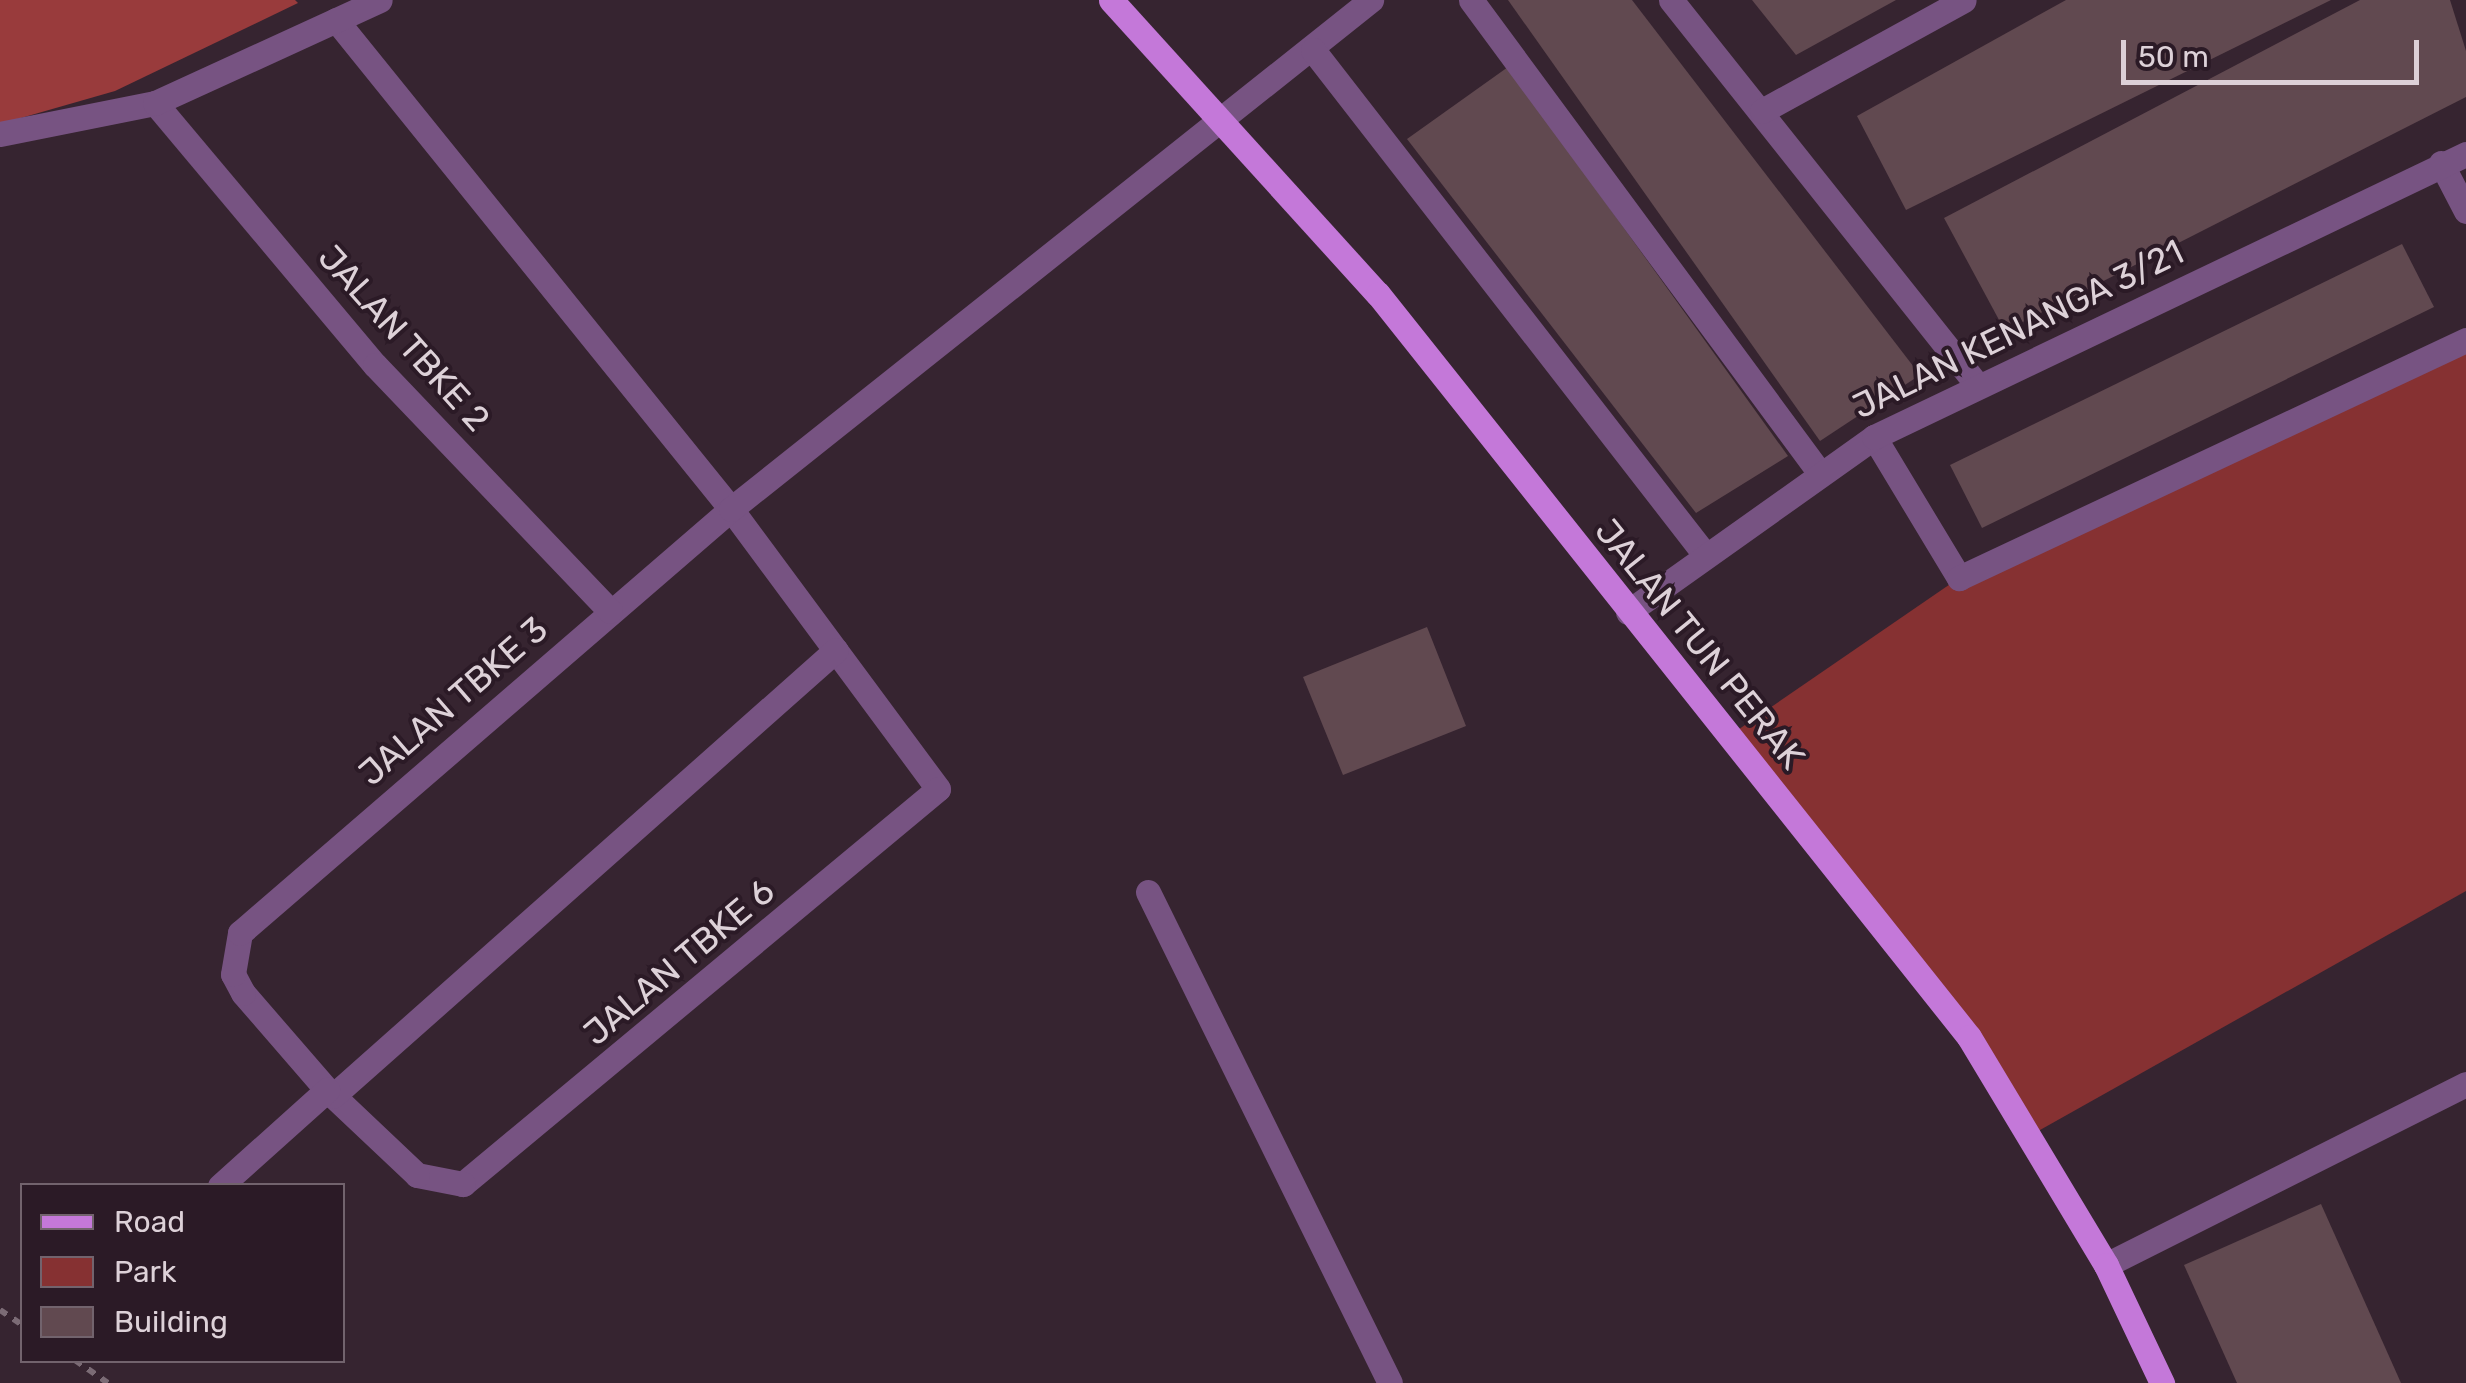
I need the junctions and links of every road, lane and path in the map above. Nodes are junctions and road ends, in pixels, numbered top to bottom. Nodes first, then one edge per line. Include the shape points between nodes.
1 (1111, 0) edge
2 (1371, 0) edge
3 (1472, 0) edge
4 (1671, 0) edge
5 (1964, 0) edge
6 (357, 7) edge
7 (1314, 50) junction
8 (155, 103) junction
9 (1762, 111) junction
10 (1229, 122) junction
11 (0, 134) edge
12 (2454, 159) edge
13 (2466, 211) edge
14 (2466, 340) edge
15 (1976, 384) junction
16 (1874, 437) junction
17 (1819, 472) junction
18 (730, 509) junction
19 (1703, 552) junction
20 (610, 611) junction
21 (1628, 612) junction
22 (836, 650) junction
23 (1148, 892) dead end
24 (330, 1093) junction
25 (2462, 1097) edge
26 (224, 1183) edge
27 (2106, 1266) junction
28 (79, 1363) edge
29 (108, 1383) edge
30 (1390, 1383) edge
31 (2162, 1383) edge

1 - 10 main road, JALAN TUN PERAK
2 - 7 street, JALAN TBKE 3
3 - 17 street
4 - 9 street
5 - 9 street
6 - 8 street
6 - 18 street
7 - 10 street, JALAN TBKE 3
7 - 19 street
8 - 11 street
8 - 20 street, JALAN TBKE 2 via 375,365
9 - 15 street
10 - 18 street, JALAN TBKE 3
10 - 21 main road, JALAN TUN PERAK
12 - 13 street
12 - 15 street, JALAN KENANGA 3/21
14 - 16 street via 1959,578
15 - 16 street, JALAN KENANGA 3/21
16 - 17 street, JALAN KENANGA 3/21
17 - 19 street, JALAN KENANGA 3/21
18 - 20 street, JALAN TBKE 3
18 - 22 street
19 - 21 street, JALAN KENANGA 3/21
20 - 24 street, JALAN TBKE 3 via 240,933 233,954 243,993
21 - 27 main road, JALAN TUN PERAK via 1970,1037
22 - 24 street
22 - 24 street, JALAN TBKE 6 via 938,789 463,1184 418,1175
23 - 30 street
24 - 26 street
25 - 27 street
27 - 31 main road, JALAN TUN PERAK
28 - 29 path

